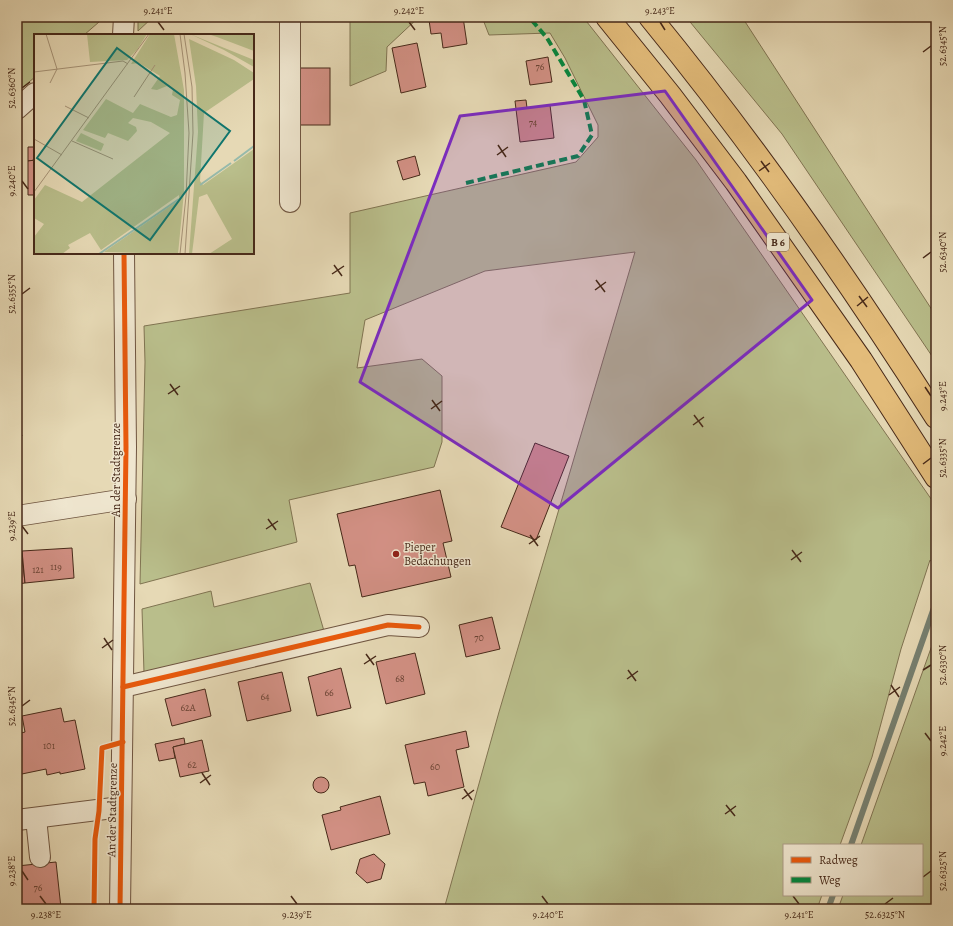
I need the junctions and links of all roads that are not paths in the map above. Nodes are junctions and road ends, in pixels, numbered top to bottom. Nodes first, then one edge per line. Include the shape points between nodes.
1 (124, 17) edge
2 (290, 17) edge
3 (607, 17) edge
4 (650, 17) edge
5 (123, 34) edge
6 (34, 94) edge
7 (17, 109) edge
8 (290, 202) dead end
9 (124, 254) edge
10 (936, 417) edge
11 (936, 477) edge
12 (126, 499) junction
13 (17, 516) edge
14 (419, 627) dead end
15 (123, 687) junction
16 (121, 807) junction
17 (27, 819) edge
18 (40, 857) dead end
19 (120, 909) edge

1 - 5 street
2 - 8 street
3 - 11 highway, B 6 via 736,182 861,360
4 - 10 highway via 695,72 764,165 885,337
6 - 7 street
9 - 12 street, An der Stadtgrenze
12 - 13 street
12 - 15 street, An der Stadtgrenze
14 - 15 street via 388,625
15 - 16 street, An der Stadtgrenze
16 - 17 street
16 - 19 street, An der Stadtgrenze
17 - 18 street

